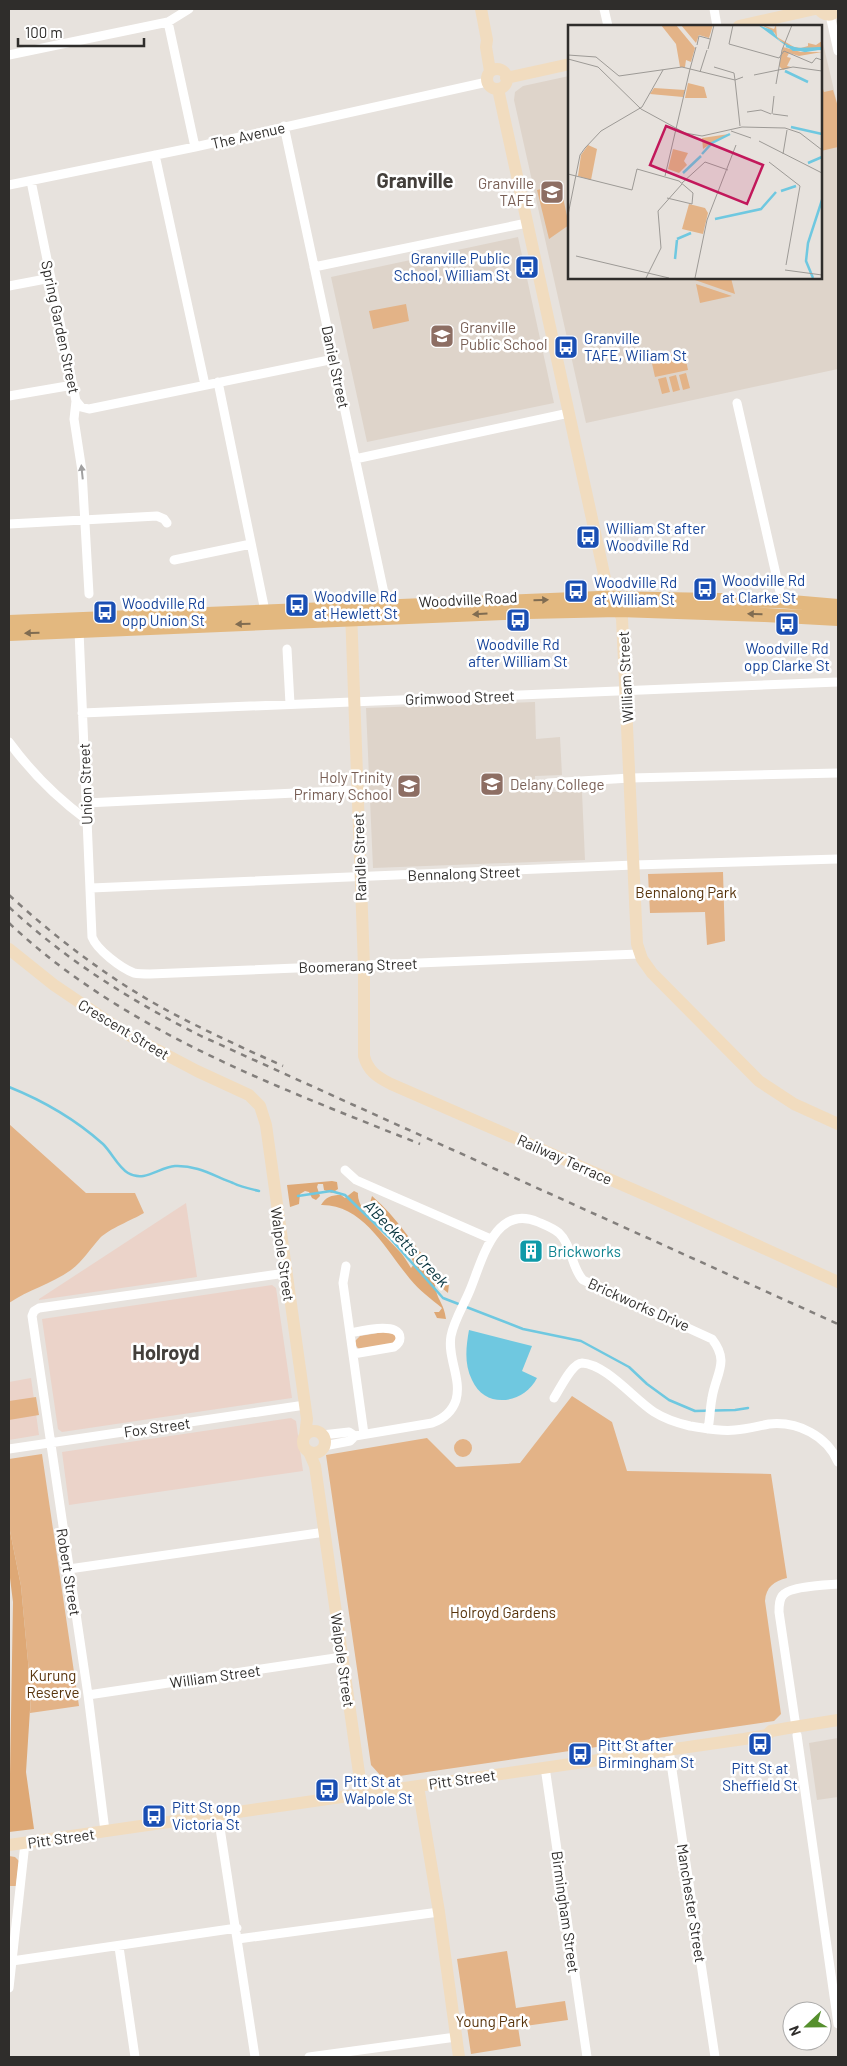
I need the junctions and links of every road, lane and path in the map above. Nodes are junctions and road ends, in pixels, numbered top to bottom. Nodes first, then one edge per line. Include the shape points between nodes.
1 (189, 9) edge
2 (481, 9) edge
3 (604, 9) edge
4 (714, 9) edge
5 (815, 9) edge
6 (828, 11) edge
7 (168, 22) junction
8 (608, 25) edge
9 (718, 25) edge
10 (743, 25) edge
11 (838, 51) edge
12 (9, 55) edge
13 (568, 64) edge
14 (496, 78) junction
15 (284, 126) junction
16 (195, 147) junction
17 (155, 155) junction
18 (31, 181) junction
19 (9, 185) edge
20 (527, 223) junction
21 (314, 267) junction
22 (51, 278) junction
23 (9, 286) edge
24 (334, 359) junction
25 (218, 382) junction
26 (73, 385) junction
27 (205, 385) junction
28 (9, 396) edge
29 (76, 402) junction
30 (737, 404) dead end
31 (569, 413) junction
32 (355, 459) junction
33 (83, 520) junction
34 (167, 523) dead end
35 (9, 524) edge
36 (251, 544) junction
37 (174, 560) dead end
38 (89, 594) dead end
39 (780, 601) junction
40 (616, 604) junction
41 (838, 606) edge
42 (387, 607) junction
43 (265, 611) junction
44 (351, 615) junction
45 (838, 619) edge
46 (9, 622) edge
47 (79, 631) junction
48 (9, 634) edge
49 (287, 649) dead end
50 (838, 682) edge
51 (626, 691) junction
52 (354, 702) junction
53 (290, 704) junction
54 (82, 713) junction
55 (9, 742) edge
56 (838, 773) edge
57 (630, 778) junction
58 (548, 782) dead end
59 (357, 790) junction
60 (86, 803) junction
61 (87, 820) junction
62 (838, 859) edge
63 (634, 865) junction
64 (360, 877) junction
65 (91, 888) junction
66 (92, 938) joint
67 (9, 949) edge
68 (639, 954) junction
69 (364, 966) junction
70 (363, 986) joint
71 (249, 1095) joint
72 (837, 1119) edge
73 (345, 1170) dead end
74 (491, 1239) junction
75 (346, 1266) dead end
76 (286, 1273) junction
77 (838, 1282) edge
78 (350, 1332) junction
79 (353, 1354) junction
80 (554, 1398) dead end
81 (305, 1405) junction
82 (708, 1429) junction
83 (364, 1434) junction
84 (50, 1442) junction
85 (316, 1442) junction
86 (9, 1448) edge
87 (838, 1462) edge
88 (325, 1532) junction
89 (68, 1569) junction
90 (838, 1584) edge
91 (342, 1657) junction
92 (88, 1694) junction
93 (838, 1720) edge
94 (838, 1729) edge
95 (796, 1731) junction
96 (669, 1750) junction
97 (545, 1768) junction
98 (418, 1786) junction
99 (362, 1794) junction
100 (218, 1815) junction
101 (105, 1831) junction
102 (25, 1843) junction
103 (9, 1845) edge
104 (439, 1912) junction
105 (237, 1928) junction
106 (238, 1939) junction
107 (119, 1947) junction
108 (12, 1961) junction
109 (9, 1988) edge
110 (838, 2024) edge
111 (456, 2037) junction
112 (134, 2057) edge
113 (255, 2057) edge
114 (309, 2057) edge
115 (459, 2057) edge
116 (587, 2057) edge
117 (715, 2057) edge

1 - 7 street
2 - 14 street, William Street via 487,40 493,45
3 - 8 street
4 - 9 street
5 - 10 street
6 - 11 street
7 - 12 street
7 - 16 street
13 - 14 street, The Avenue
14 - 15 street, The Avenue
14 - 20 street, William Street
15 - 16 street, The Avenue
15 - 21 street, Daniel Street
16 - 17 street, The Avenue
17 - 18 street, The Avenue
17 - 27 street
18 - 19 street, The Avenue
18 - 22 street, Spring Garden Street
20 - 21 street
20 - 31 street, William Street
21 - 24 street, Daniel Street
22 - 23 street
22 - 26 street, Spring Garden Street
24 - 25 street
24 - 32 street, Daniel Street
25 - 27 street
25 - 36 street
26 - 28 street
26 - 29 street, Spring Garden Street
27 - 29 street via 89,409
33 -> 29 street, Spring Garden Street via 82,471 74,419
30 - 39 street
31 - 32 street
31 - 40 street, William Street via 606,584
32 - 42 street, Daniel Street
33 - 34 street via 157,516
33 - 35 street
33 - 38 street, Spring Garden Street
36 - 37 street
36 - 43 street
39 - 40 main road, Woodville Road
39 - 41 main road, Woodville Road
42 -> 40 main road, Woodville Road
40 -> 44 main road, Woodville Road via 563,613
45 -> 40 main road, Woodville Road
40 - 51 street, William Street via 622,618
42 - 44 main road, Woodville Road
43 - 44 main road, Woodville Road
43 - 46 main road, Woodville Road
44 -> 47 main road, Woodville Road
44 - 52 street, Randle Street
47 -> 48 main road, Woodville Road
47 - 54 street, Union Street
49 - 53 street
50 - 51 street, Grimwood Street
51 - 52 street, Grimwood Street
51 - 57 street, William Street
52 - 53 street, Grimwood Street
52 - 59 street, Randle Street
53 - 54 street, Grimwood Street
54 - 60 street, Union Street
55 - 61 street via 50,790
56 - 57 street
57 - 58 street
57 - 63 street, William Street
59 - 60 street
59 - 64 street, Randle Street
60 - 61 street, Union Street
61 - 65 street, Union Street
62 - 63 street, Bennalong Street
63 - 64 street, Bennalong Street
63 - 68 street, William Street
64 - 65 street, Bennalong Street
64 - 69 street, Randle Street
65 - 66 street, Union Street
66 - 69 street, Boomerang Street via 96,946 137,974
67 - 71 street, Crescent Street via 54,985 125,1033
68 - 69 street, Boomerang Street
68 - 72 street via 652,973 759,1081 794,1104
69 - 70 street, Randle Street
70 - 77 street, Railway Terrace via 364,1056 369,1068 382,1080
71 - 76 street, Walpole Street via 260,1106 266,1125
73 - 74 street via 356,1180
74 - 82 street, Brickworks Drive via 499,1228 511,1221 523,1218 536,1221 561,1234 583,1280 712,1338 721,1354 721,1366 712,1396
74 - 83 street, Brickworks Drive via 456,1320 450,1343 457,1394 449,1412 432,1423
75 - 78 street via 343,1283
76 - 81 street, Walpole Street
76 - 84 street, Robert Street via 39,1308 33,1312
78 - 79 street
78 - 79 street via 391,1328 400,1337 394,1347
79 - 83 street
80 - 82 street via 573,1368 582,1363 603,1371 654,1412 670,1420
81 - 84 street, Fox Street
81 - 85 street, Walpole Street
82 - 87 street via 736,1430 771,1424 792,1426 821,1439
83 - 85 street, Brickworks Drive via 354,1436 348,1432
84 - 86 street, Fox Street
84 - 89 street, Robert Street
85 - 88 street, Walpole Street via 315,1466
88 - 89 street
88 - 91 street, Walpole Street
89 - 92 street, Robert Street
90 - 95 street via 792,1590 784,1594 780,1602
91 - 92 street, William Street
91 - 99 street, Walpole Street
92 - 101 street, Robert Street
93 - 95 street, Pitt Street
94 - 95 street, Pitt Street
95 - 96 street, Pitt Street via 771,1732
95 - 110 street
96 - 97 street, Pitt Street
96 - 117 street, Manchester Street
97 - 98 street, Pitt Street
97 - 116 street, Birmingham Street
98 - 99 street, Pitt Street
98 - 104 street
99 - 100 street, Pitt Street
100 - 101 street, Pitt Street
100 - 105 street
101 - 102 street, Pitt Street
102 - 103 street, Pitt Street
102 - 108 street
104 - 106 street
104 - 111 street
105 - 106 street
105 - 107 street
106 - 113 street
107 - 108 street
107 - 112 street
108 - 109 street
111 - 114 street
111 - 115 street

